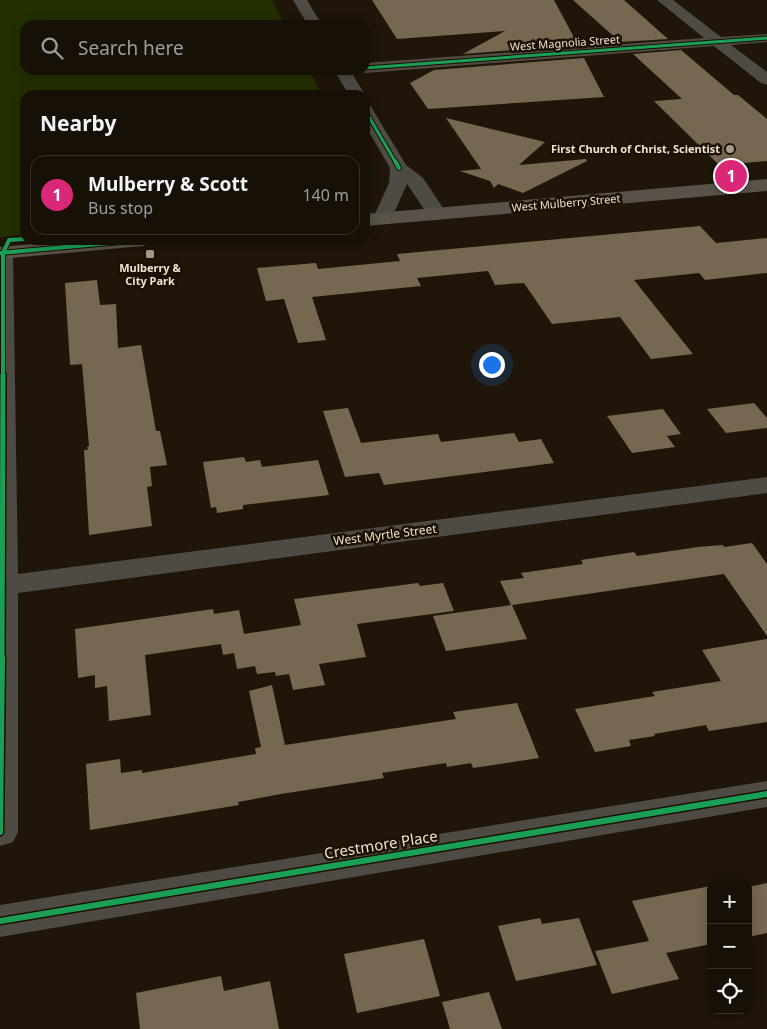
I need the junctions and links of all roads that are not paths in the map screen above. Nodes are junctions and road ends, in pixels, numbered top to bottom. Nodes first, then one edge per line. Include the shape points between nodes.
1 (300, 0) edge
2 (664, 0) edge
3 (312, 20) edge
4 (767, 38) edge
5 (718, 41) junction
6 (370, 68) edge
7 (345, 75) edge
8 (767, 80) edge
9 (354, 90) edge
10 (370, 119) edge
11 (398, 168) junction
12 (767, 185) edge
13 (437, 214) junction
14 (374, 219) edge
15 (89, 245) edge
16 (2, 253) edge
17 (763, 491) edge
18 (3, 585) junction
19 (767, 794) edge
20 (0, 832) edge
21 (0, 921) edge

1 - 3 street
2 - 5 street
4 - 5 street, West Magnolia Street
5 - 6 street, West Magnolia Street
5 - 8 street
7 - 9 street
10 - 11 street
11 - 13 street via 416,182
11 - 14 street via 398,183
12 - 13 main road, West Mulberry Street
13 - 14 main road, West Mulberry Street
15 - 16 main road
16 - 18 street
17 - 18 street, West Myrtle Street
18 - 20 street
19 - 21 street, Crestmore Place

